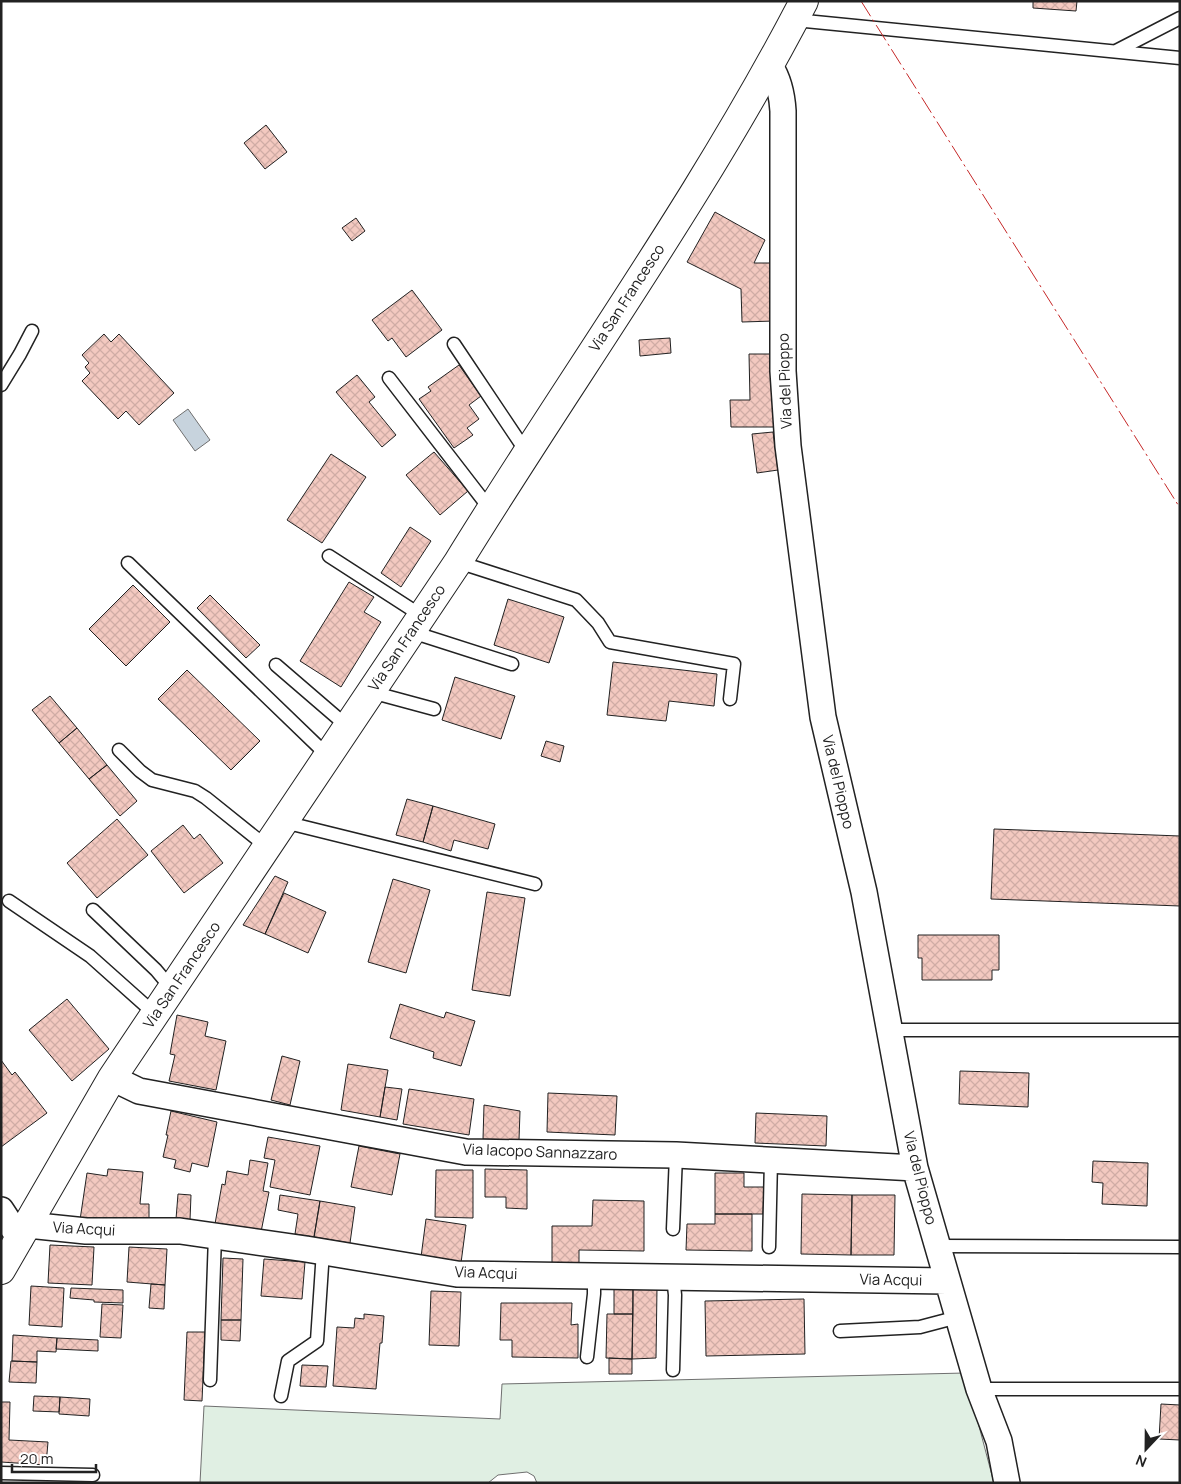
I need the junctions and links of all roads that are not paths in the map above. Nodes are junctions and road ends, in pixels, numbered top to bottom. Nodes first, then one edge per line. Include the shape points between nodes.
1 (800, 10) edge
2 (1180, 18) edge
3 (1116, 51) junction
4 (1180, 58) edge
5 (770, 66) junction
6 (32, 331) dead end
7 (454, 344) dead end
8 (389, 378) dead end
9 (1, 385) edge
10 (527, 453) junction
11 (490, 509) junction
12 (329, 556) dead end
13 (458, 562) junction
14 (128, 563) dead end
15 (417, 624) junction
16 (512, 664) dead end
17 (276, 665) dead end
18 (371, 692) junction
19 (730, 699) dead end
20 (434, 710) dead end
21 (348, 726) junction
22 (119, 750) dead end
23 (328, 756) junction
24 (284, 822) junction
25 (267, 847) junction
26 (535, 884) dead end
27 (9, 901) dead end
28 (93, 910) dead end
29 (172, 989) junction
30 (155, 1014) junction
31 (889, 1030) junction
32 (1180, 1030) edge
33 (112, 1078) junction
34 (676, 1155) junction
35 (771, 1160) junction
36 (915, 1168) junction
37 (1, 1210) edge
38 (673, 1229) dead end
39 (24, 1232) junction
40 (215, 1236) junction
41 (938, 1246) junction
42 (769, 1247) dead end
43 (1180, 1247) edge
44 (323, 1252) junction
45 (1, 1270) edge
46 (594, 1276) junction
47 (673, 1276) junction
48 (948, 1281) junction
49 (958, 1317) junction
50 (840, 1331) dead end
51 (587, 1357) dead end
52 (673, 1370) dead end
53 (210, 1380) dead end
54 (979, 1389) junction
55 (1180, 1389) edge
56 (281, 1396) dead end
57 (1, 1473) edge
58 (93, 1475) dead end
59 (1007, 1483) edge

1 - 3 lane
1 - 5 main road, Via San Francesco
2 - 3 lane
3 - 4 lane
5 - 10 main road, Via San Francesco via 660,250
5 - 31 street, Via del Pioppo via 779,83 783,110 783,371 788,446 823,717 864,892
6 - 9 lane
7 - 10 lane
8 - 11 lane
10 - 11 main road, Via San Francesco
11 - 13 main road, Via San Francesco
12 - 15 lane
13 - 15 main road, Via San Francesco
13 - 19 lane via 576,600 598,623 610,642 734,664
14 - 23 lane
15 - 16 lane
15 - 18 main road, Via San Francesco
17 - 21 lane
18 - 20 lane
18 - 21 main road, Via San Francesco
21 - 23 main road, Via San Francesco
22 - 25 lane via 152,780 195,791 206,798
23 - 24 main road, Via San Francesco
24 - 25 main road, Via San Francesco
24 - 26 lane
25 - 29 main road, Via San Francesco
27 - 30 lane via 90,956
28 - 29 lane
29 - 30 main road, Via San Francesco
30 - 33 main road, Via San Francesco
31 - 32 lane
31 - 36 street, Via del Pioppo
33 - 34 street, Via Iacopo Sannazzaro via 139,1090 466,1152
33 - 39 main road, Via San Francesco
34 - 35 street, Via Iacopo Sannazzaro
34 - 38 lane
35 - 36 street, Via Iacopo Sannazzaro
35 - 42 lane
36 - 41 street, Via del Pioppo
37 - 39 street
39 - 40 street, Via Acqui via 180,1231
39 - 45 main road, Via San Francesco
40 - 44 street, Via Acqui
40 - 53 lane
41 - 43 lane
41 - 48 street, Via del Pioppo
44 - 46 street, Via Acqui via 457,1274
44 - 56 lane via 317,1341 288,1361
46 - 47 street, Via Acqui
46 - 51 lane
47 - 48 street, Via Acqui
47 - 52 lane
48 - 49 street, Via del Pioppo
49 - 50 lane via 920,1327
49 - 54 street, Via del Pioppo
54 - 55 lane
54 - 59 street, Via del Pioppo via 999,1442
57 - 58 lane

